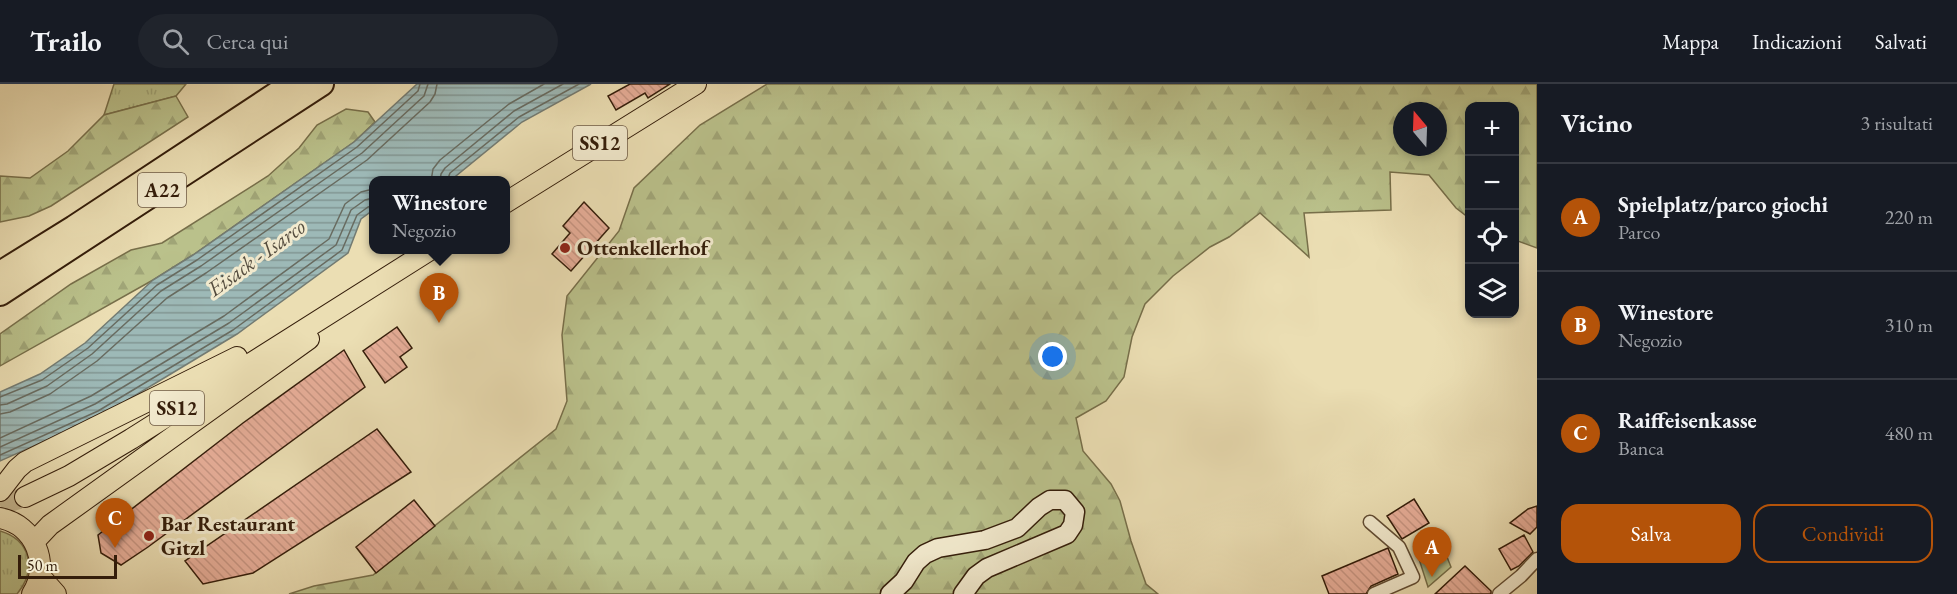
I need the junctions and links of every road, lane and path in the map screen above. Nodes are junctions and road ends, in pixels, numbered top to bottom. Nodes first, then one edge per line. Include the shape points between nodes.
1 (291, 84) edge
2 (322, 84) edge
3 (696, 84) edge
4 (510, 200) edge
5 (422, 254) edge
6 (0, 273) edge
7 (383, 279) junction
8 (0, 294) edge
9 (285, 340) junction
10 (0, 491) edge
11 (25, 496) tunnel mouth
12 (0, 518) edge
13 (1370, 522) dead end
14 (34, 542) junction
15 (1537, 559) edge
16 (36, 585) edge
17 (56, 594) edge
18 (890, 594) edge
19 (963, 594) edge
20 (1374, 594) edge
21 (1499, 594) edge

1 - 6 highway, A22
2 - 8 highway, A22
3 - 4 main road, SS12
5 - 7 main road, SS12
7 - 9 main road, SS12
7 - 14 main road via 294,351 50,525
9 - 10 main road via 239,356 25,462
9 - 11 main road, SS12 via 69,476
12 - 14 main road via 22,528
13 - 20 street via 1399,547 1413,577
14 - 16 main road via 41,562
15 - 21 street
16 - 17 main road
18 - 19 street via 916,562 938,548 985,540 1017,528 1050,500 1065,500 1075,512 1067,534 987,568

